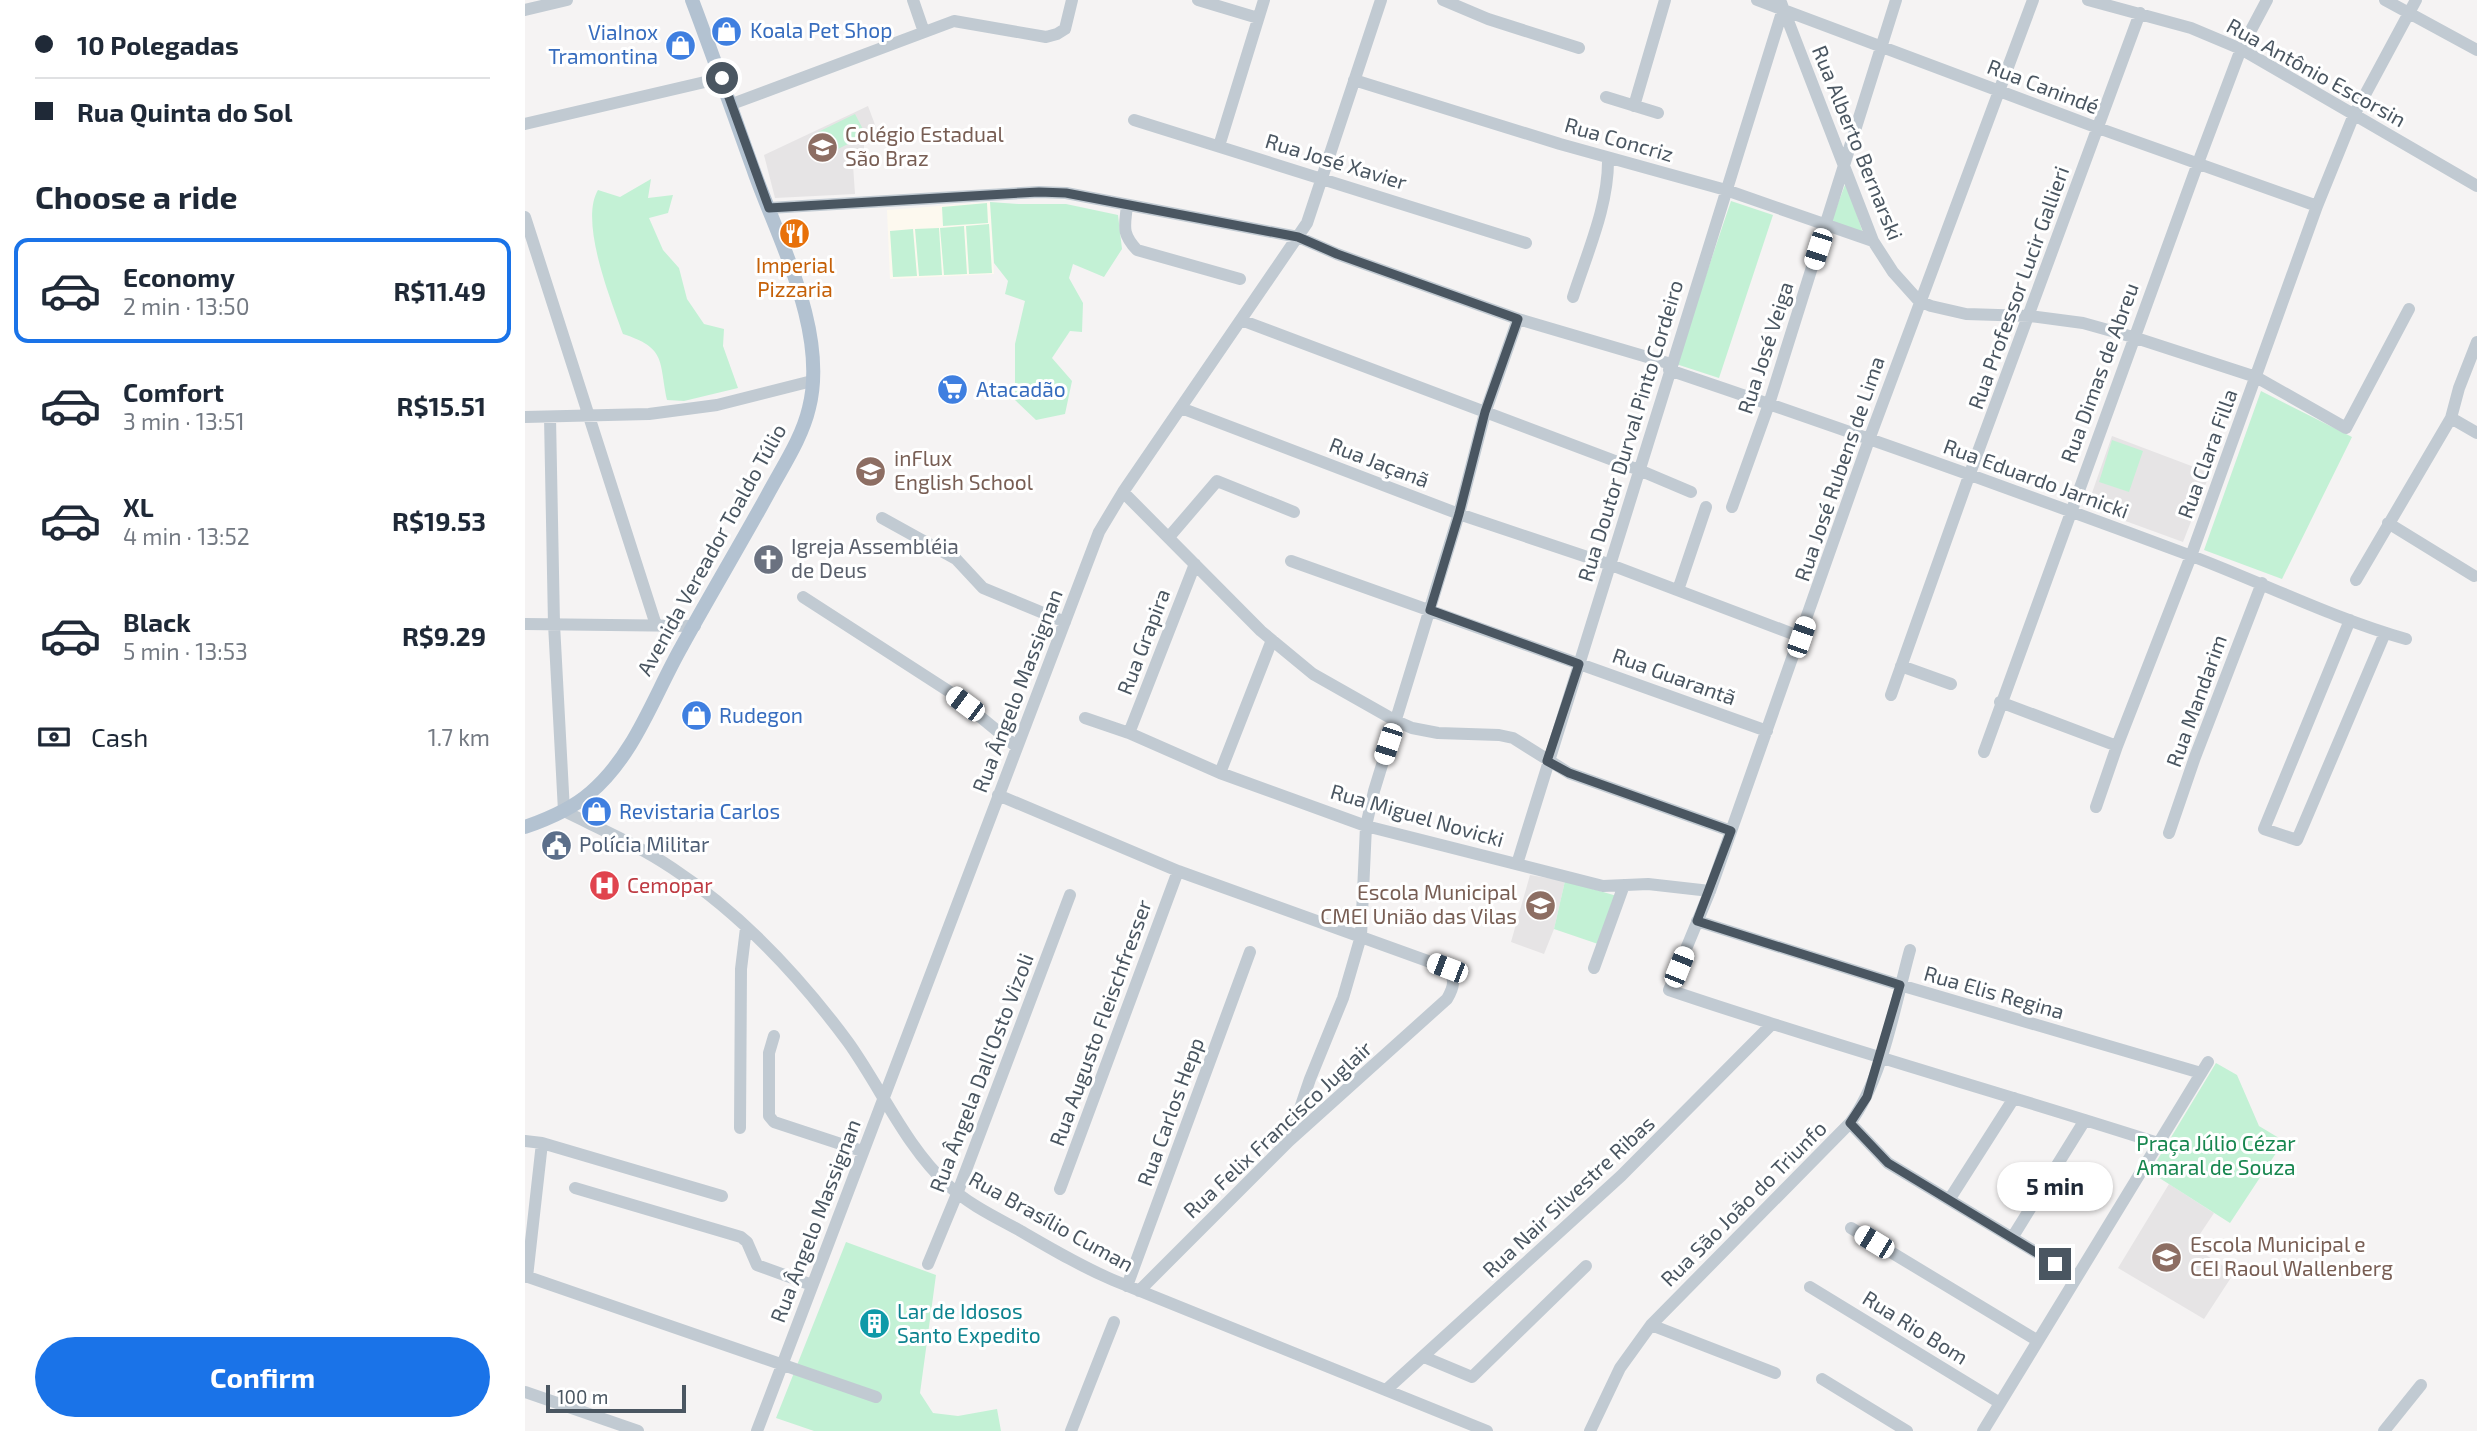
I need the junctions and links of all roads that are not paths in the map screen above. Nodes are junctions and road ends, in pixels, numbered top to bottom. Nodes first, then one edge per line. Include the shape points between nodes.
1 (568, 0) edge
2 (692, 0) edge
3 (913, 0) edge
4 (1072, 0) edge
5 (1198, 0) edge
6 (1264, 0) edge
7 (1381, 0) edge
8 (1443, 0) edge
9 (1665, 0) edge
10 (1757, 0) edge
11 (1896, 0) edge
12 (2033, 0) edge
13 (2088, 0) edge
14 (2267, 0) edge
15 (2385, 0) edge
16 (2416, 0) edge
17 (541, 3) edge
18 (1782, 4) edge
19 (525, 10) edge
20 (2409, 12) junction
21 (2140, 13) junction
22 (1258, 18) junction
23 (924, 32) junction
24 (1880, 45) junction
25 (1579, 48) dead end
26 (2241, 49) junction
27 (2477, 50) edge
28 (722, 78) junction
29 (1354, 80) junction
30 (1998, 91) junction
31 (1606, 97) dead end
32 (732, 104) junction
33 (1634, 106) junction
34 (1658, 113) dead end
35 (2355, 113) junction
36 (1134, 120) dead end
37 (525, 124) edge
38 (2098, 128) junction
39 (1219, 146) junction
40 (1608, 158) junction
41 (2198, 163) junction
42 (1844, 165) junction
43 (1322, 177) junction
44 (2477, 186) edge
45 (1726, 190) junction
46 (1127, 205) junction
47 (2317, 205) junction
48 (769, 208) junction
49 (525, 217) edge
50 (1826, 224) junction
51 (1298, 237) junction
52 (1873, 241) junction
53 (1526, 243) dead end
54 (1240, 279) dead end
55 (1573, 297) dead end
56 (1919, 301) junction
57 (2410, 309) dead end
58 (2030, 316) junction
59 (1518, 319) junction
60 (1241, 320) junction
61 (2133, 337) junction
62 (2477, 342) edge
63 (1670, 367) junction
64 (2256, 377) junction
65 (812, 381) junction
66 (1769, 404) junction
67 (1181, 408) junction
68 (1485, 412) junction
69 (550, 416) junction
70 (590, 416) junction
71 (525, 417) edge
72 (2451, 418) junction
73 (2477, 433) edge
74 (1870, 438) junction
75 (1639, 470) junction
76 (1969, 476) junction
77 (1123, 492) junction
78 (1691, 492) dead end
79 (1732, 506) dead end
80 (1706, 507) dead end
81 (2070, 511) junction
82 (1294, 512) dead end
83 (1459, 514) junction
84 (882, 518) dead end
85 (2388, 523) junction
86 (1169, 537) junction
87 (2191, 556) junction
88 (1291, 561) dead end
89 (1195, 564) junction
90 (1611, 565) junction
91 (2474, 576) dead end
92 (2356, 580) dead end
93 (2262, 583) junction
94 (1678, 590) junction
95 (803, 597) dead end
96 (1430, 610) junction
97 (2350, 620) junction
98 (1065, 622) junction
99 (525, 624) edge
100 (554, 624) junction
101 (656, 625) junction
102 (695, 626) junction
103 (2385, 633) junction
104 (1801, 637) junction
105 (2406, 639) dead end
106 (1272, 640) junction
107 (1579, 664) junction
108 (1901, 666) junction
109 (1951, 684) dead end
110 (1891, 695) dead end
111 (2000, 702) junction
112 (1085, 718) dead end
113 (1396, 721) junction
114 (1767, 731) junction
115 (1129, 733) junction
116 (2117, 746) junction
117 (1017, 747) junction
118 (1984, 752) dead end
119 (1547, 761) junction
120 (1220, 773) junction
121 (998, 795) junction
122 (2096, 807) dead end
123 (564, 811) junction
124 (1366, 826) junction
125 (525, 827) edge
126 (1731, 831) junction
127 (2169, 833) dead end
128 (1517, 864) junction
129 (1178, 871) junction
130 (1624, 885) junction
131 (1710, 891) junction
132 (1070, 895) dead end
133 (1697, 921) junction
134 (746, 928) junction
135 (1361, 936) junction
136 (1910, 950) dead end
137 (1250, 952) dead end
138 (1594, 968) dead end
139 (1900, 985) junction
140 (1771, 1025) junction
141 (774, 1037) dead end
142 (1881, 1056) junction
143 (883, 1096) junction
144 (2014, 1098) junction
145 (2085, 1120) junction
146 (1850, 1123) junction
147 (740, 1128) dead end
148 (525, 1141) edge
149 (1289, 1141) junction
150 (542, 1143) junction
151 (2158, 1143) junction
152 (862, 1151) junction
153 (575, 1188) dead end
154 (1060, 1189) dead end
155 (957, 1194) junction
156 (723, 1196) dead end
157 (1949, 1200) junction
158 (1851, 1228) dead end
159 (2012, 1238) junction
160 (928, 1264) dead end
161 (1586, 1266) dead end
162 (526, 1276) edge
163 (2077, 1277) junction
164 (812, 1285) junction
165 (1810, 1287) dead end
166 (1133, 1289) junction
167 (1114, 1322) dead end
168 (1651, 1325) junction
169 (2038, 1341) junction
170 (1424, 1357) junction
171 (782, 1365) junction
172 (1775, 1373) dead end
173 (1822, 1379) dead end
174 (2421, 1385) dead end
175 (1386, 1390) junction
176 (525, 1392) edge
177 (876, 1397) dead end
178 (2000, 1403) junction
179 (638, 1431) edge
180 (757, 1431) edge
181 (1070, 1431) edge
182 (1487, 1431) edge
183 (1590, 1431) edge
184 (1907, 1431) edge
185 (1983, 1431) edge
186 (2384, 1431) edge

1 - 17 street
2 - 28 main road, Avenida Vereador Toaldo Túlio
3 - 23 street
4 - 23 street via 1065,29 1046,37 954,21
5 - 22 street
6 - 22 street
7 - 29 street, Rua Ângelo Massignan
8 - 25 street
9 - 33 street
10 - 18 street, Rua Canindé
11 - 24 street, Rua José Veiga
12 - 30 street, Rua José Rubens de Lima
13 - 21 street, Rua Antônio Escorsin
14 - 26 street, Rua Dimas de Abreu
15 - 20 street
16 - 20 street, Rua Clara Filla
17 - 19 street
18 - 24 street, Rua Canindé
18 - 42 street, Rua Alberto Bernarski
18 - 45 street, Rua Doutor Durval Pinto Cordeiro
20 - 27 street
20 - 35 street, Rua Clara Filla
21 - 26 street, Rua Antônio Escorsin
21 - 38 street, Rua Professor Lucir Gallieri
22 - 39 street
23 - 32 street
24 - 30 street, Rua Canindé
24 - 42 street, Rua José Veiga
26 - 35 street, Rua Antônio Escorsin
26 - 41 street, Rua Dimas de Abreu
28 - 32 main road, Avenida Vereador Toaldo Túlio
28 - 37 street
29 - 40 street, Rua Concriz
29 - 43 street, Rua Ângelo Massignan
30 - 38 street, Rua Canindé
30 - 56 street, Rua José Rubens de Lima
31 - 33 street
32 - 48 main road, Avenida Vereador Toaldo Túlio
33 - 34 street
35 - 44 street, Rua Antônio Escorsin
35 - 47 street, Rua Clara Filla
36 - 39 street, Rua José Xavier
38 - 41 street, Rua Canindé
38 - 58 street, Rua Professor Lucir Gallieri
39 - 43 street, Rua José Xavier
40 - 45 street, Rua Concriz
40 - 55 street via 1602,204
41 - 47 street, Rua Canindé
41 - 61 street, Rua Dimas de Abreu
42 - 50 street, Rua José Veiga
42 - 52 street, Rua Alberto Bernarski
43 - 51 street, Rua Ângelo Massignan
43 - 53 street, Rua José Xavier
45 - 50 street, Rua Concriz
45 - 63 street, Rua Doutor Durval Pinto Cordeiro
46 - 48 street, Rua Eduardo Jarnicki via 1039,192
46 - 51 street, Rua Eduardo Jarnicki
46 - 54 street via 1124,230 1136,250
47 - 64 street, Rua Clara Filla
48 - 65 main road, Avenida Vereador Toaldo Túlio via 805,316
49 - 70 street
50 - 52 street, Rua Concriz
50 - 66 street, Rua José Veiga
51 - 59 street, Rua Eduardo Jarnicki
51 - 60 street, Rua Ângelo Massignan
52 - 56 street, Rua Alberto Bernarski
56 - 58 street via 1966,314
56 - 74 street, Rua José Rubens de Lima
57 - 64 street via 2346,428
58 - 61 street via 2083,323
58 - 76 street, Rua Professor Lucir Gallieri
59 - 63 street, Rua Eduardo Jarnicki
59 - 68 street
60 - 67 street, Rua Ângelo Massignan
60 - 68 street
61 - 64 street
61 - 81 street, Rua Dimas de Abreu
62 - 72 street
63 - 66 street, Rua Eduardo Jarnicki
63 - 75 street, Rua Doutor Durval Pinto Cordeiro
64 - 87 street, Rua Clara Filla
65 - 70 street via 717,405
65 - 102 main road, Avenida Vereador Toaldo Túlio via 804,426
66 - 74 street, Rua Eduardo Jarnicki
66 - 79 street, Rua José Veiga
67 - 77 street, Rua Ângelo Massignan
67 - 83 street, Rua Jaçanã
68 - 75 street
68 - 83 street
69 - 70 street
69 - 71 street
69 - 100 street
70 - 101 street
72 - 73 street
72 - 85 street
74 - 76 street, Rua Eduardo Jarnicki
74 - 104 street, Rua José Rubens de Lima
75 - 78 street
75 - 90 street, Rua Doutor Durval Pinto Cordeiro
76 - 81 street, Rua Eduardo Jarnicki
76 - 108 street, Rua Professor Lucir Gallieri
77 - 86 street
77 - 98 street, Rua Ângelo Massignan via 1099,532
80 - 94 street
81 - 87 street, Rua Eduardo Jarnicki
81 - 111 street, Rua Dimas de Abreu
82 - 86 street via 1217,481
83 - 90 street, Rua Jaçanã
83 - 96 street
84 - 98 street via 956,559 982,588
85 - 91 street
85 - 92 street
86 - 89 street
87 - 93 street, Rua Eduardo Jarnicki
87 - 116 street, Rua Clara Filla
88 - 96 street, Rua Guarantã
89 - 106 street
89 - 115 street, Rua Grapira
90 - 94 street, Rua Jaçanã
90 - 107 street, Rua Doutor Durval Pinto Cordeiro
93 - 97 street, Rua Eduardo Jarnicki
93 - 127 street, Rua Mandarim
94 - 104 street, Rua Jaçanã
95 - 117 street via 950,692
96 - 107 street, Rua Guarantã
96 - 113 street
97 - 103 street, Rua Eduardo Jarnicki
97 - 103 street via 2264,829 2297,840
98 - 117 street, Rua Ângelo Massignan
99 - 100 street
100 - 101 street
100 - 123 street
101 - 102 street
102 - 123 main road, Avenida Vereador Toaldo Túlio via 618,763 591,793
103 - 105 street, Rua Eduardo Jarnicki
104 - 114 street, Rua José Rubens de Lima
106 - 113 street via 1313,674
106 - 120 street
107 - 114 street, Rua Guarantã
107 - 119 street, Rua Doutor Durval Pinto Cordeiro
108 - 109 street
108 - 110 street, Rua Professor Lucir Gallieri
111 - 116 street
111 - 118 street, Rua Dimas de Abreu
112 - 115 street, Rua Miguel Novicki
113 - 119 street via 1438,733 1499,734
113 - 124 street
114 - 126 street, Rua José Rubens de Lima
115 - 120 street, Rua Miguel Novicki
116 - 122 street, Rua Clara Filla
117 - 121 street, Rua Ângelo Massignan
119 - 126 street
119 - 128 street, Rua Doutor Durval Pinto Cordeiro
120 - 124 street, Rua Miguel Novicki
121 - 129 street
121 - 143 street, Rua Ângelo Massignan
123 - 125 main road, Avenida Vereador Toaldo Túlio
123 - 134 street, Rua Brasílio Cuman via 673,868
124 - 128 street, Rua Miguel Novicki
124 - 135 street
126 - 131 street, Rua José Rubens de Lima
128 - 130 street, Rua Miguel Novicki via 1603,886
129 - 135 street
129 - 154 street, Rua Augusto Fleischfresser
130 - 131 street, Rua Miguel Novicki
130 - 138 street
131 - 133 street, Rua José Rubens de Lima
132 - 155 street, Rua Ângela Dall'Osto Vizoli
133 - 139 street, Rua Elis Regina
133 - 140 street, Rua José Rubens de Lima via 1669,990
134 - 143 street, Rua Brasílio Cuman via 829,1018
134 - 147 street via 741,969
135 - 149 street via 1343,998
135 - 149 street, Rua Felix Francisco Juglair via 1447,968 1454,987 1447,999
136 - 139 street, Rua São João do Triunfo
137 - 166 street, Rua Carlos Hepp
139 - 142 street, Rua São João do Triunfo
139 - 151 street, Rua Elis Regina via 2205,1068
140 - 142 street
140 - 170 street, Rua Nair Silvestre Ribas via 1621,1176
141 - 152 street via 769,1053 769,1116 774,1122
142 - 144 street
142 - 146 street, Rua São João do Triunfo via 1867,1097
143 - 152 street, Rua Ângelo Massignan
143 - 155 street, Rua Brasílio Cuman via 927,1163
144 - 145 street
144 - 157 street
145 - 151 street
145 - 159 street
146 - 157 street via 1888,1163
146 - 168 street, Rua São João do Triunfo
148 - 150 street
149 - 166 street, Rua Felix Francisco Juglair
150 - 156 street
150 - 162 street
151 - 163 street
152 - 164 street, Rua Ângelo Massignan
153 - 164 street via 741,1237 757,1265
155 - 160 street, Rua Ângela Dall'Osto Vizoli
155 - 166 street, Rua Brasílio Cuman
157 - 159 street
158 - 169 street
159 - 163 street
161 - 170 street via 1472,1377
162 - 171 street
163 - 169 street
164 - 171 street, Rua Ângelo Massignan
165 - 178 street, Rua Rio Bom
166 - 175 street, Rua Brasílio Cuman
167 - 181 street
168 - 172 street
168 - 183 street, Rua São João do Triunfo via 1619,1367
169 - 178 street
170 - 175 street, Rua Nair Silvestre Ribas
171 - 177 street
171 - 180 street, Rua Ângelo Massignan
173 - 184 street
174 - 186 street
175 - 182 street, Rua Brasílio Cuman
176 - 179 street
178 - 185 street

